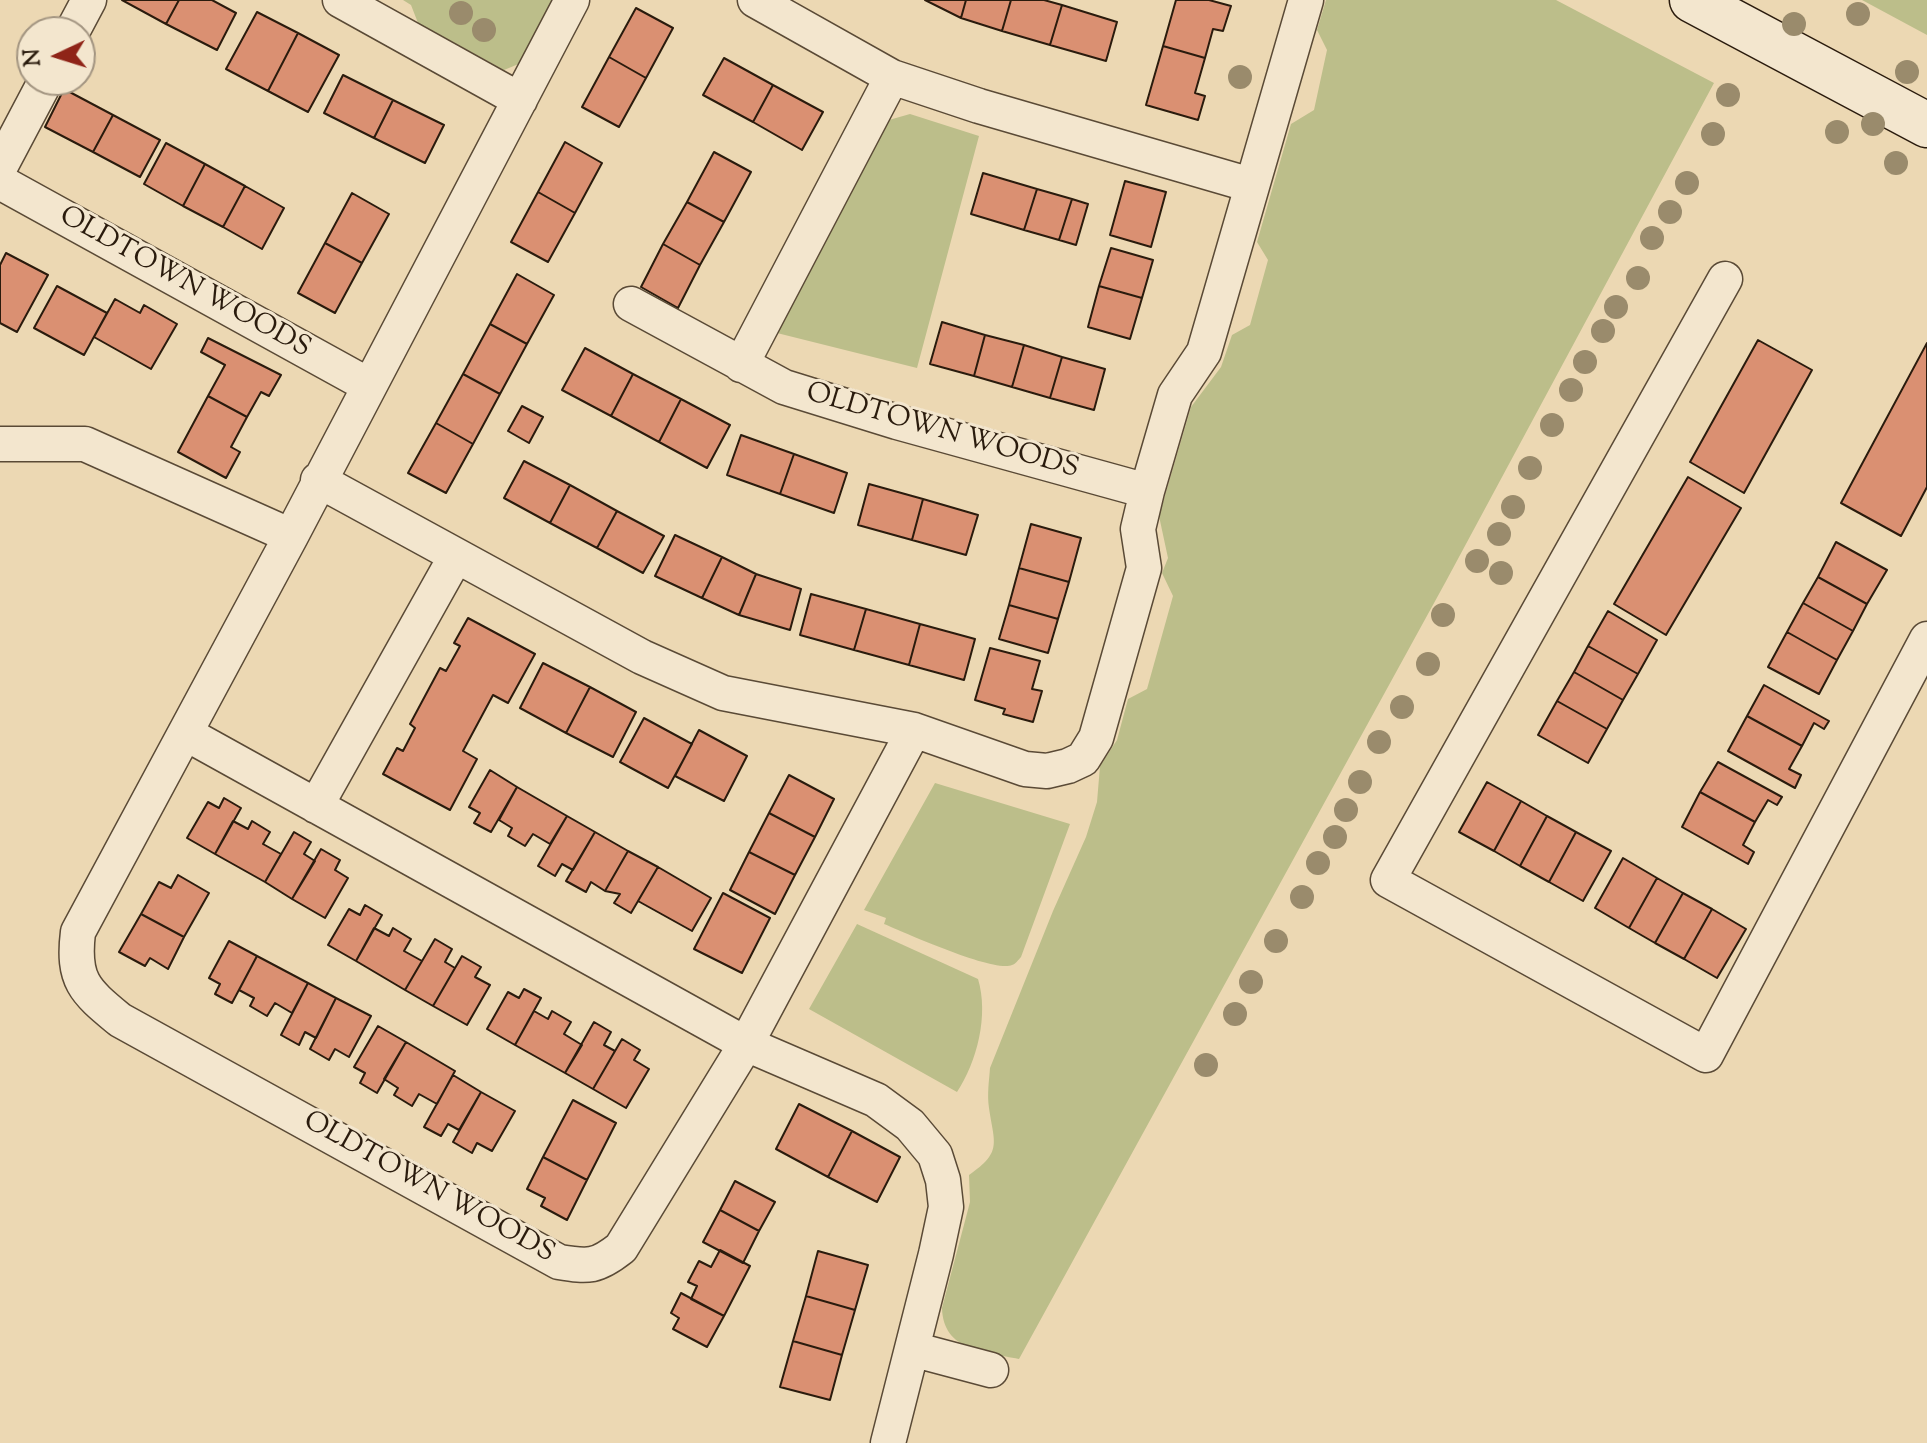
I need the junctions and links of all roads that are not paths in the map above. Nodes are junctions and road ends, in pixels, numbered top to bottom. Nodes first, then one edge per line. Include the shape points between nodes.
1 (340, 0) edge
2 (572, 0) edge
3 (755, 0) edge
4 (1306, 0) edge
5 (1692, 0) edge
6 (892, 77) junction
7 (38, 96) edge
8 (520, 100) junction
9 (1927, 125) edge
10 (0, 167) edge
11 (0, 182) edge
12 (1251, 185) junction
13 (1725, 279) dead end
14 (631, 304) dead end
15 (741, 365) junction
16 (368, 385) junction
17 (0, 444) edge
18 (318, 480) junction
19 (1147, 491) junction
20 (291, 536) junction
21 (456, 556) junction
22 (1927, 639) edge
23 (914, 730) junction
24 (185, 733) junction
25 (316, 806) junction
26 (746, 1044) junction
27 (912, 1349) junction
28 (991, 1370) dead end
29 (888, 1443) edge

1 - 8 street
2 - 8 street
3 - 6 street
4 - 12 street
5 - 9 street
6 - 12 street
6 - 15 street
7 - 10 street
8 - 16 street
11 - 16 street, OLDTOWN WOODS
12 - 19 street via 1204,352 1175,395
13 - 22 street via 1388,880 1706,1055
14 - 15 street, OLDTOWN WOODS
15 - 19 street, OLDTOWN WOODS via 784,387
16 - 18 street
17 - 20 street via 85,444
18 - 20 street
18 - 21 street
19 - 23 street via 1138,529 1144,568 1096,738 1083,759 1047,771 1025,769
20 - 24 street
21 - 23 street via 642,657 723,693
21 - 25 street
23 - 26 street, OLDTOWN WOODS
24 - 25 street
24 - 26 street, OLDTOWN WOODS via 78,932 75,956 87,992 120,1020 559,1262 583,1266 602,1263 621,1248
25 - 26 street
26 - 27 street via 876,1100 910,1125 935,1155 946,1207
27 - 28 street
27 - 29 street

